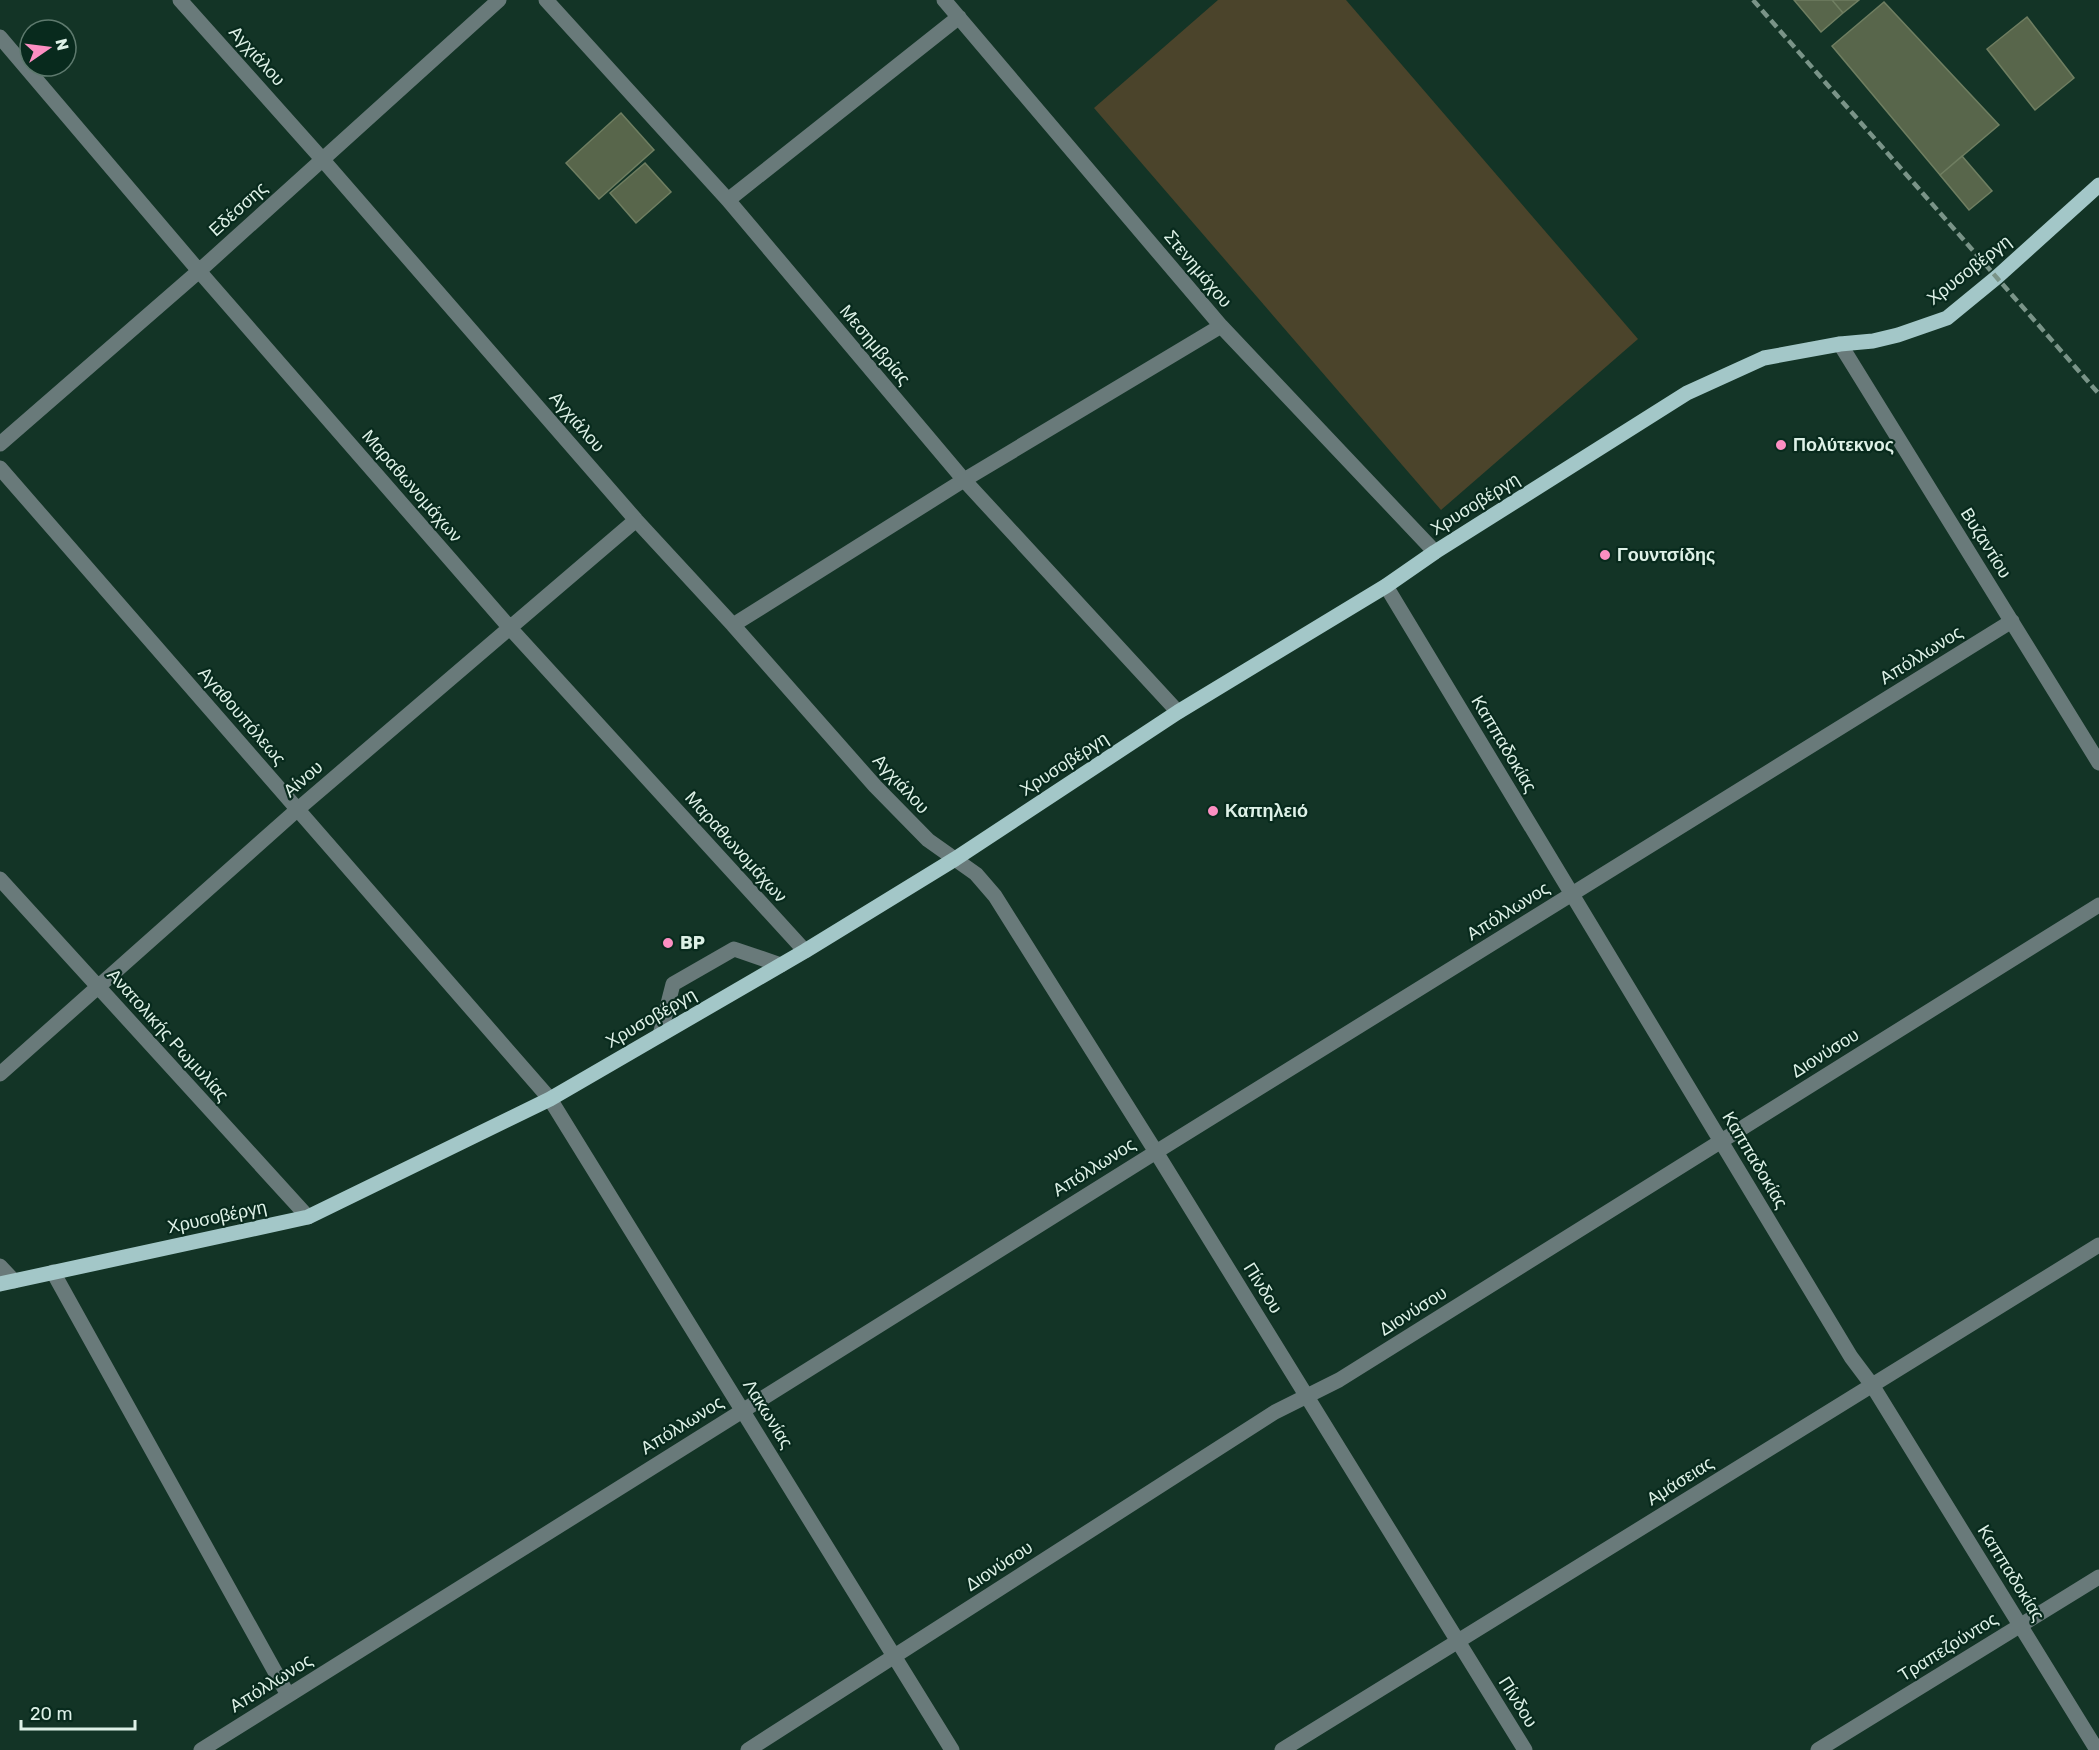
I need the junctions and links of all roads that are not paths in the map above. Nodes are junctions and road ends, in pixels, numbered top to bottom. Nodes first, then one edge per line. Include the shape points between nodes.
1 (180, 0) edge
2 (499, 0) edge
3 (546, 0) edge
4 (944, 0) edge
5 (958, 17) junction
6 (0, 37) edge
7 (322, 159) junction
8 (2099, 185) edge
9 (728, 200) junction
10 (199, 271) junction
11 (1221, 326) junction
12 (1840, 344) junction
13 (0, 444) edge
14 (0, 468) edge
15 (964, 480) junction
16 (636, 520) junction
17 (1436, 552) junction
18 (1386, 586) junction
19 (2012, 621) junction
20 (733, 625) junction
21 (510, 628) junction
22 (1178, 712) junction
23 (2099, 763) edge
24 (297, 809) junction
25 (955, 859) junction
26 (0, 879) edge
27 (1572, 894) junction
28 (2099, 905) edge
29 (805, 951) junction
30 (781, 965) junction
31 (98, 988) junction
32 (660, 1035) junction
33 (0, 1074) edge
34 (550, 1100) junction
35 (1721, 1141) junction
36 (1156, 1152) junction
37 (308, 1217) junction
38 (2099, 1245) edge
39 (0, 1266) edge
40 (53, 1272) junction
41 (7, 1283) edge
42 (1872, 1385) junction
43 (1307, 1397) junction
44 (742, 1410) junction
45 (2099, 1577) edge
46 (2021, 1625) junction
47 (1458, 1641) junction
48 (894, 1656) junction
49 (288, 1695) junction
50 (201, 1750) edge
51 (748, 1750) edge
52 (952, 1750) edge
53 (1282, 1750) edge
54 (1525, 1750) edge
55 (1818, 1750) edge
56 (2097, 1750) edge

1 - 7 street, Αγχιάλου
2 - 7 street, Εδέσσης
3 - 9 street, Μεσημβρίας
4 - 5 street, Στενημάχου
5 - 9 street
5 - 11 street, Στενημάχου
6 - 10 street, Μαραθωνομάχων
7 - 10 street, Εδέσσης
7 - 16 street, Αγχιάλου
8 - 12 main road, Χρυσοβέργη via 1947,318 1898,335
9 - 15 street, Μεσημβρίας
10 - 13 street, Εδέσσης
10 - 21 street, Μαραθωνομάχων
11 - 15 street
11 - 17 street, Στενημάχου
12 - 17 main road, Χρυσοβέργη via 1764,358 1687,393
12 - 19 street, Βυζαντίου
14 - 24 street, Αγαθουπόλεως
15 - 20 street
15 - 22 street, Μεσημβρίας
16 - 20 street, Αγχιάλου
16 - 21 street, Αίνου
17 - 18 main road, Χρυσοβέργη
18 - 22 main road, Χρυσοβέργη
18 - 27 street, Καππαδοκίας
19 - 23 street, Βυζαντίου
19 - 27 street, Απόλλωνος
20 - 25 street, Αγχιάλου via 907,821
21 - 24 street, Αίνου
21 - 29 street, Μαραθωνομάχων
22 - 25 main road, Χρυσοβέργη
24 - 31 street, Αίνου
24 - 34 street, Αγαθουπόλεως
25 - 29 main road, Χρυσοβέργη
25 - 36 street, Πίνδου via 976,874 995,896
26 - 31 street, Ανατολικής Ρωμυλίας
27 - 35 street, Καππαδοκίας
27 - 36 street, Απόλλωνος
28 - 35 street, Διονύσου
29 - 30 main road, Χρυσοβέργη
30 - 32 main road, Χρυσοβέργη
30 - 32 street via 734,949 673,984
31 - 33 street, Αίνου
31 - 37 street, Ανατολικής Ρωμυλίας
32 - 34 main road, Χρυσοβέργη
34 - 37 main road, Χρυσοβέργη
34 - 44 street, Λακωνίας
35 - 42 street, Καππαδοκίας
35 - 43 street, Διονύσου
36 - 43 street, Πίνδου
36 - 44 street, Απόλλωνος
37 - 40 main road, Χρυσοβέργη
38 - 42 street, Αμάσειας
39 - 41 street
40 - 41 main road, Χρυσοβέργη
40 - 49 street
42 - 46 street, Καππαδοκίας
42 - 47 street, Αμάσειας
43 - 47 street, Πίνδου
43 - 48 street, Διονύσου via 1275,1412
44 - 48 street, Λακωνίας
44 - 49 street, Απόλλωνος
45 - 46 street, Τραπεζούντος
46 - 55 street, Τραπεζούντος
46 - 56 street, Καππαδοκίας
47 - 53 street, Αμάσειας
47 - 54 street, Πίνδου
48 - 51 street, Διονύσου
48 - 52 street, Λακωνίας
49 - 50 street, Απόλλωνος

